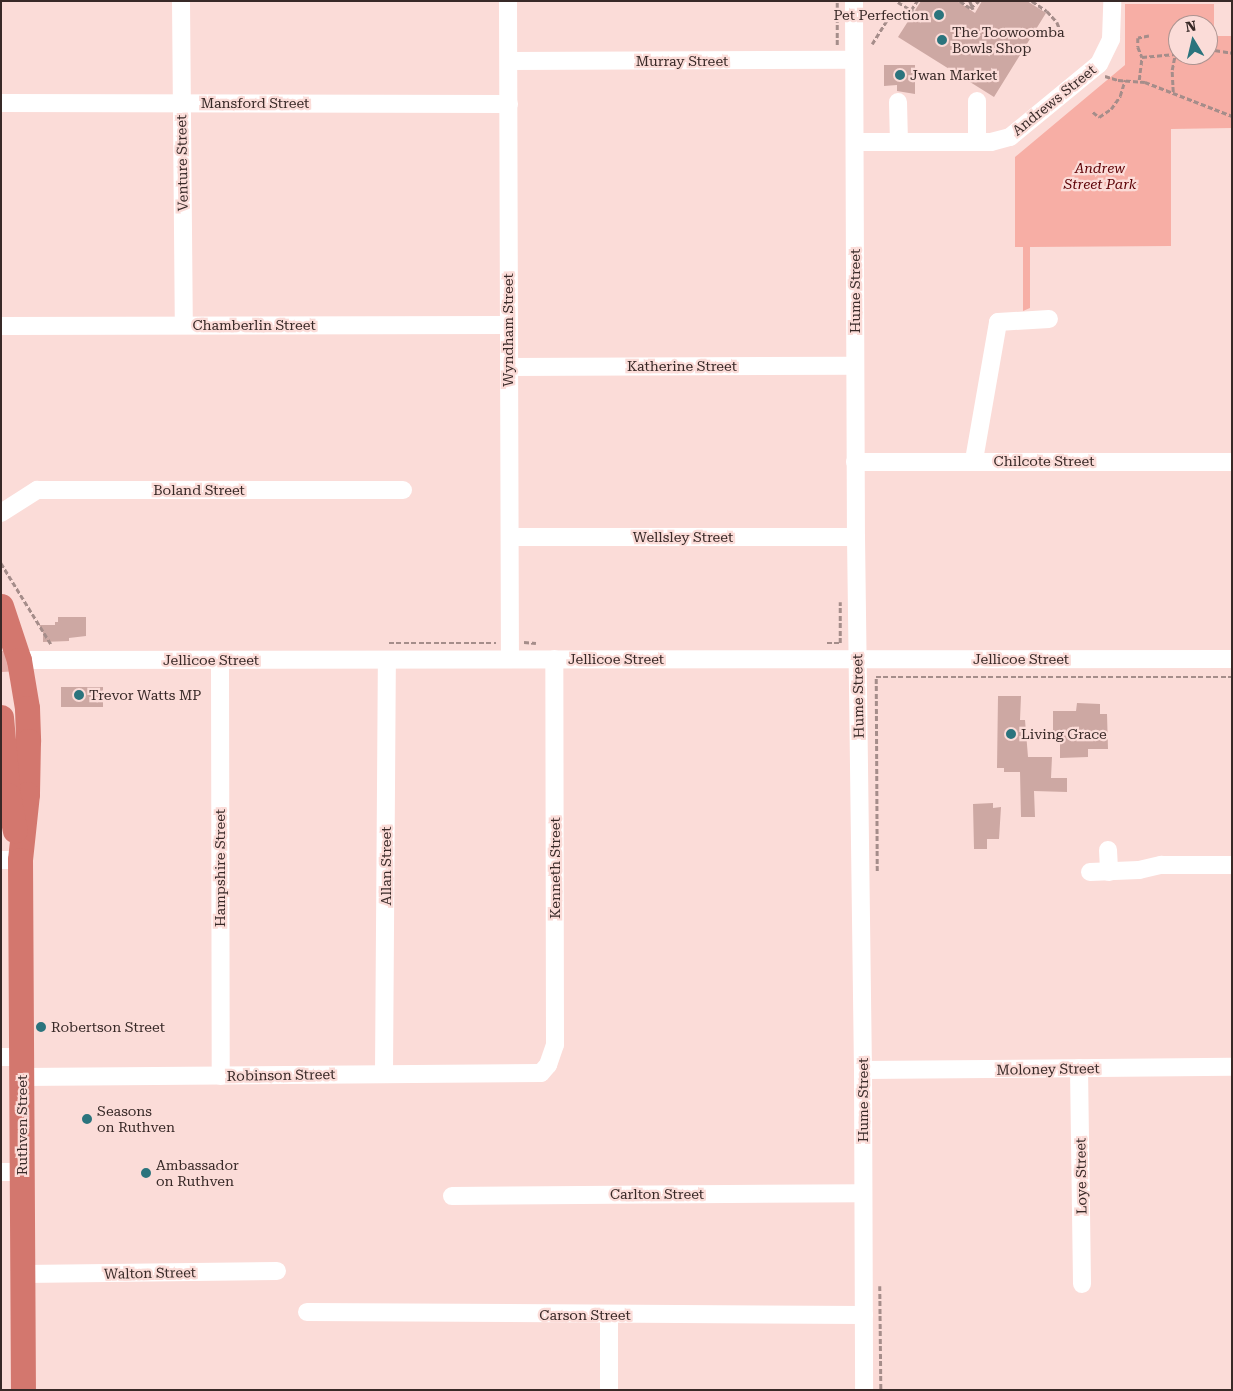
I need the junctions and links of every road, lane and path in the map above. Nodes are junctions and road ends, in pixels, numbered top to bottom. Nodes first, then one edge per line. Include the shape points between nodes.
1 (181, 1) edge
2 (508, 1) edge
3 (854, 1) edge
4 (917, 1) edge
5 (960, 1) edge
6 (970, 1) edge
7 (979, 1) edge
8 (1032, 1) edge
9 (1112, 1) edge
10 (898, 2) edge
11 (973, 8) junction
12 (892, 12) dead end
13 (1062, 35) dead end
14 (1149, 36) dead end
15 (872, 44) dead end
16 (1218, 50) edge
17 (1232, 53) edge
18 (1168, 55) edge
19 (1142, 57) junction
20 (854, 60) junction
21 (509, 61) junction
22 (1173, 65) edge
23 (1094, 68) junction
24 (1125, 80) junction
25 (1139, 80) junction
26 (1173, 92) junction
27 (977, 101) dead end
28 (1, 102) edge
29 (898, 102) dead end
30 (182, 103) junction
31 (508, 104) junction
32 (1093, 112) dead end
33 (1232, 116) edge
34 (855, 142) junction
35 (899, 142) junction
36 (977, 142) junction
37 (1049, 319) dead end
38 (184, 324) junction
39 (508, 325) junction
40 (1, 326) edge
41 (855, 366) junction
42 (508, 367) junction
43 (974, 460) junction
44 (856, 462) junction
45 (1232, 462) edge
46 (403, 490) dead end
47 (1, 513) edge
48 (510, 537) junction
49 (856, 537) junction
50 (1, 563) edge
51 (1, 606) edge
52 (33, 616) junction
53 (27, 618) dead end
54 (50, 644) dead end
55 (510, 659) junction
56 (554, 659) junction
57 (857, 659) junction
58 (1232, 659) edge
59 (10, 660) edge
60 (220, 660) junction
61 (387, 660) junction
62 (876, 677) dead end
63 (1232, 677) edge
64 (1, 717) edge
65 (1108, 850) dead end
66 (11, 860) edge
67 (1232, 865) edge
68 (1090, 872) dead end
69 (1109, 872) junction
70 (15, 1064) edge
71 (1232, 1067) edge
72 (1079, 1068) junction
73 (863, 1070) junction
74 (384, 1073) junction
75 (540, 1073) joint
76 (220, 1076) junction
77 (12, 1172) edge
78 (863, 1193) junction
79 (452, 1196) dead end
80 (277, 1271) dead end
81 (23, 1274) junction
82 (1082, 1284) dead end
83 (307, 1312) dead end
84 (609, 1315) junction
85 (864, 1315) junction
86 (24, 1390) edge
87 (609, 1390) edge
88 (864, 1390) edge

1 - 30 street, Venture Street
2 - 21 street, Wyndham Street
3 - 20 street, Hume Street
4 - 10 path via 913,11
5 - 11 path
6 - 11 path
7 - 11 path
8 - 13 path via 1057,22
9 - 23 street, Andrews Street via 1111,39 1104,56
12 - 15 path
14 - 19 path via 1138,38
16 - 17 path
18 - 19 path
19 - 25 path
20 - 21 street, Murray Street
20 - 34 street, Hume Street
21 - 31 street, Wyndham Street
22 - 26 path
23 - 24 path via 1111,79
23 - 36 street, Andrews Street via 1010,137
24 - 25 path
24 - 32 path via 1111,109 1099,117
25 - 26 path
26 - 33 path
27 - 36 street
28 - 30 street, Mansford Street
29 - 35 street
30 - 31 street, Mansford Street
30 - 38 street, Venture Street
31 - 39 street, Wyndham Street
34 - 35 street, Andrews Street
34 - 41 street, Hume Street
35 - 36 street, Andrews Street
37 - 43 street via 998,322
38 - 39 street, Chamberlin Street
38 - 40 street, Chamberlin Street
39 - 42 street, Wyndham Street
41 - 42 street, Katherine Street
41 - 44 street, Hume Street
42 - 48 street, Wyndham Street
43 - 44 street, Chilcote Street
43 - 45 street, Chilcote Street
44 - 49 street, Hume Street
46 - 47 street, Boland Street via 36,490
48 - 49 street, Wellsley Street
48 - 55 street, Wyndham Street
49 - 57 street, Hume Street
50 - 52 path
51 - 59 highway, Ruthven Street
52 - 53 path
52 - 54 path
55 - 56 street, Jellicoe Street
55 - 61 street, Jellicoe Street
56 - 57 street, Jellicoe Street
56 - 75 street, Kenneth Street via 555,1045 548,1065
57 - 58 street, Jellicoe Street
57 - 73 street, Hume Street
59 - 60 street, Jellicoe Street
59 - 66 highway, Ruthven Street via 27,708 28,742 26,794
60 - 61 street, Jellicoe Street
60 - 76 street, Hampshire Street
61 - 74 street, Allan Street
62 - 63 path
64 - 66 highway, Ruthven Street
65 - 69 street
66 - 70 highway, Ruthven Street
67 - 69 street via 1161,866
68 - 69 street
70 - 76 street, Robinson Street
70 - 77 highway, Ruthven Street
71 - 72 street, Moloney Street
72 - 73 street, Moloney Street
72 - 82 street, Loye Street
73 - 78 street, Hume Street
74 - 75 street, Robinson Street
74 - 76 street, Robinson Street
77 - 81 highway, Ruthven Street
78 - 79 street, Carlton Street
78 - 85 street, Hume Street
80 - 81 street, Walton Street
81 - 86 highway, Ruthven Street
83 - 84 street, Carson Street
84 - 85 street, Carson Street
84 - 87 street
85 - 88 street, Hume Street

